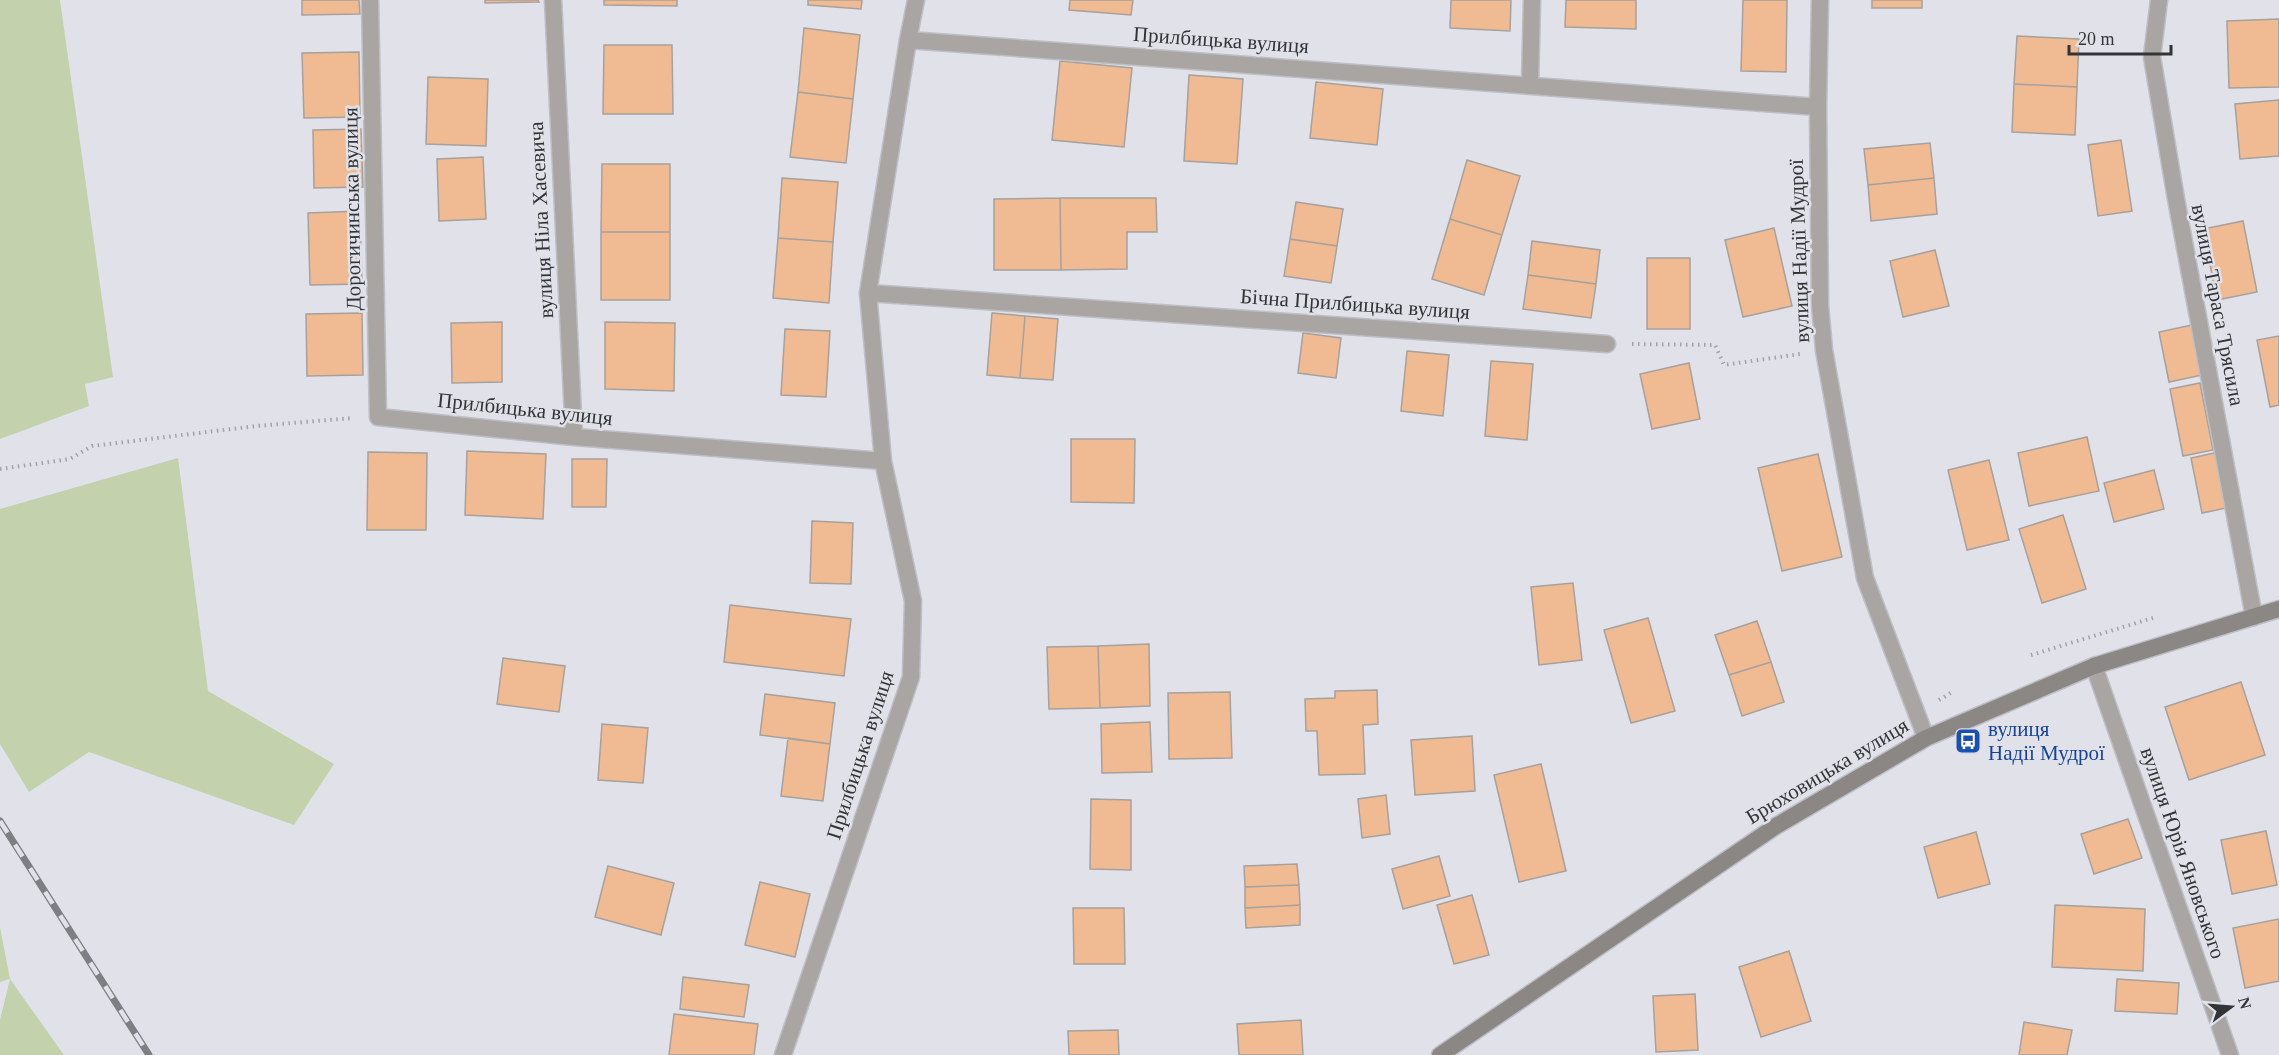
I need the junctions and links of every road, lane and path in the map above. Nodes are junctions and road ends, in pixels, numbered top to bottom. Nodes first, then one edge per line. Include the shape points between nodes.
1 (370, 0) edge
2 (553, 0) edge
3 (916, 0) edge
4 (1532, 0) edge
5 (1820, 0) edge
6 (2159, 0) edge
7 (908, 40) junction
8 (1530, 85) junction
9 (1818, 107) junction
10 (868, 292) junction
11 (1608, 344) joint
12 (1824, 350) junction
13 (378, 417) junction
14 (574, 437) junction
15 (883, 461) junction
16 (0, 469) edge
17 (2279, 609) edge
18 (2254, 617) junction
19 (2094, 666) junction
20 (1926, 738) junction
21 (783, 1055) edge
22 (1440, 1055) edge
23 (2230, 1055) edge

1 - 13 street, Дорогичинська вулиця
2 - 14 street, вулиця Ніла Хасевича
3 - 7 street, Прилбицька вулиця
4 - 8 street
5 - 9 street, вулиця Надії Мудрої
6 - 18 street, вулиця Тараса Трясила via 2152,57
7 - 8 street, Прилбицька вулиця
7 - 10 street, Прилбицька вулиця
8 - 9 street, Прилбицька вулиця
9 - 12 street, вулиця Надії Мудрої
10 - 11 street, Бічна Прилбицька вулиця
10 - 15 street, Прилбицька вулиця
11 - 12 path via 1715,345 1724,365
12 - 20 street, вулиця Надії Мудрої via 1865,578
13 - 14 street, Прилбицька вулиця
13 - 16 path via 256,426 92,446 70,459
14 - 15 street, Прилбицька вулиця
15 - 21 street, Прилбицька вулиця via 913,601 911,677
17 - 18 main road, Брюховицька вулиця
18 - 19 main road, Брюховицька вулиця
19 - 20 main road, Брюховицька вулиця
19 - 23 street, вулиця Юрія Яновського
20 - 22 main road, Брюховицька вулиця via 1776,826

